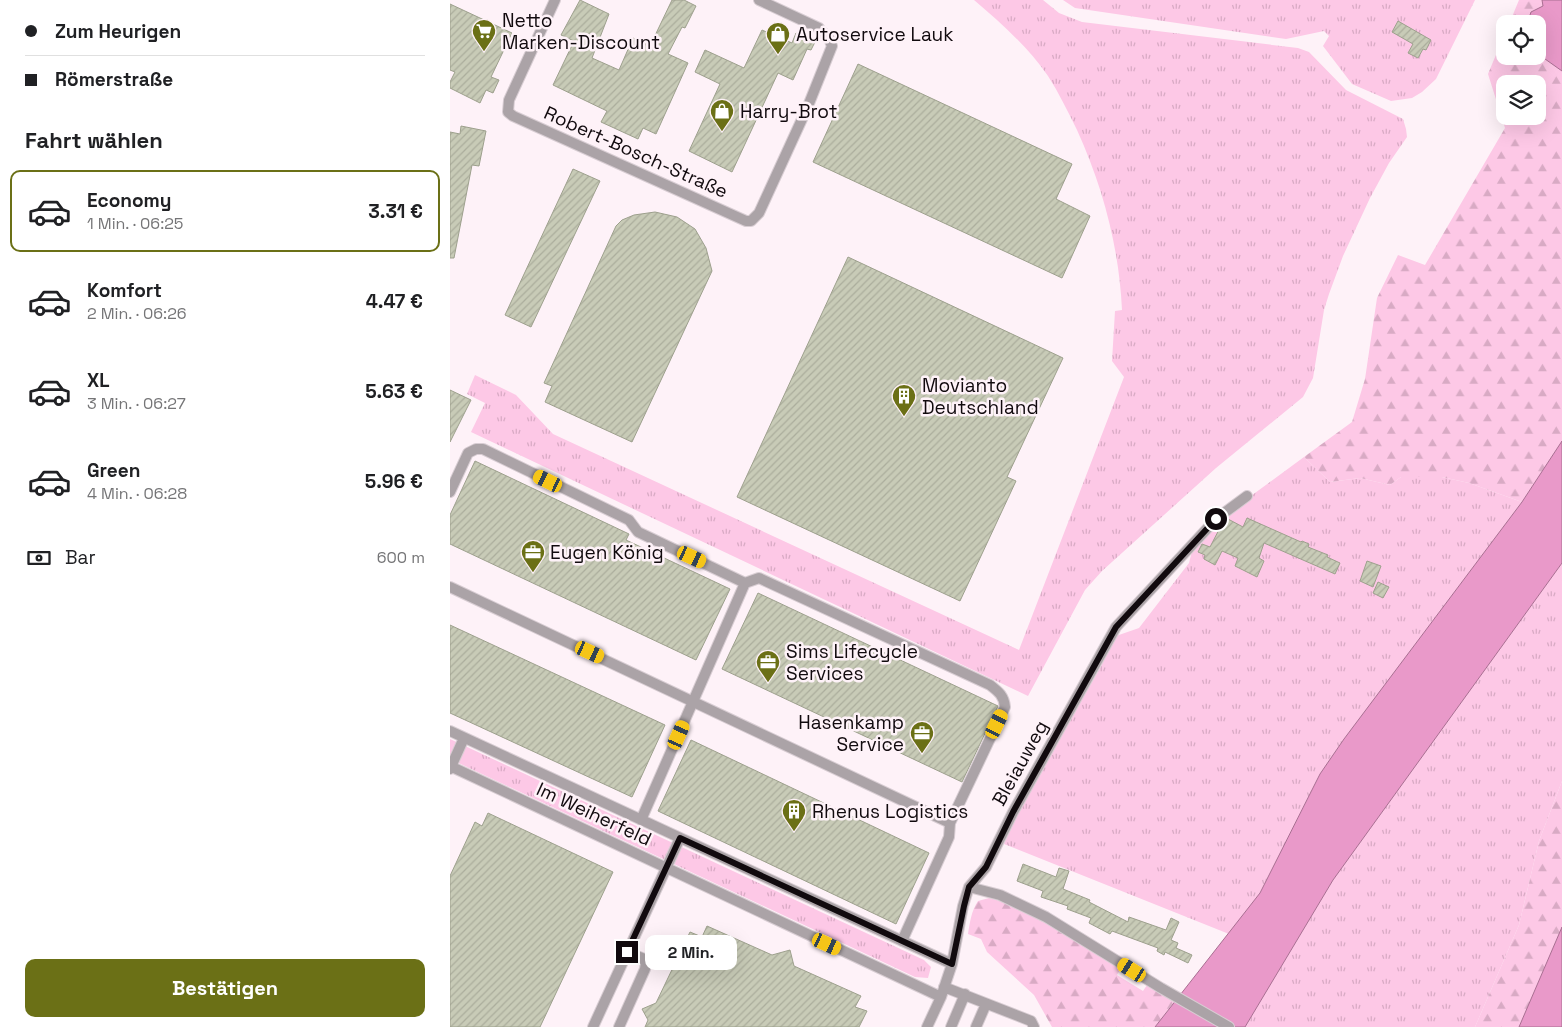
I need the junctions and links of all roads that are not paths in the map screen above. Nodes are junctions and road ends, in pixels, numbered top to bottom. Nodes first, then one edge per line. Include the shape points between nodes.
1 (555, 0) edge
2 (759, 0) edge
3 (450, 492) edge
4 (1247, 496) dead end
5 (745, 583) junction
6 (450, 587) edge
7 (694, 701) junction
8 (450, 731) edge
9 (464, 738) junction
10 (450, 767) edge
11 (641, 820) junction
12 (950, 823) junction
13 (680, 838) junction
14 (666, 868) junction
15 (969, 887) junction
16 (902, 941) junction
17 (627, 952) junction
18 (952, 964) junction
19 (943, 992) junction
20 (966, 994) junction
21 (986, 1004) junction
22 (593, 1027) edge
23 (619, 1027) edge
24 (928, 1027) edge
25 (951, 1027) edge
26 (976, 1027) edge
27 (1034, 1027) edge
28 (1229, 1027) edge

1 - 2 street, Robert-Bosch-Straße via 509,100 508,112 751,221 758,213 831,50 830,39 819,28
3 - 5 street via 468,453 483,449 629,520 638,532
4 - 15 street, Bleiauweg via 1216,519 1116,627 986,867
5 - 7 street, Im Weiherfeld
5 - 12 street via 759,578 990,685 1001,694 1005,707
6 - 7 street
7 - 11 street, Im Weiherfeld
7 - 12 street
8 - 9 street, Im Weiherfeld
9 - 10 street
9 - 11 street, Im Weiherfeld
10 - 14 street, Im Weiherfeld
11 - 13 street, Im Weiherfeld
12 - 16 street via 949,837
13 - 14 street
13 - 16 street, Im Weiherfeld
14 - 17 street
14 - 19 street, Im Weiherfeld
15 - 18 street
15 - 28 street via 1000,895 1046,917
16 - 18 street, Im Weiherfeld
17 - 22 street
17 - 23 street via 646,963
18 - 19 street
19 - 20 street, Im Weiherfeld
19 - 24 street
20 - 21 street, Im Weiherfeld
20 - 25 street
21 - 26 street
21 - 27 street, Im Weiherfeld via 1031,1021

